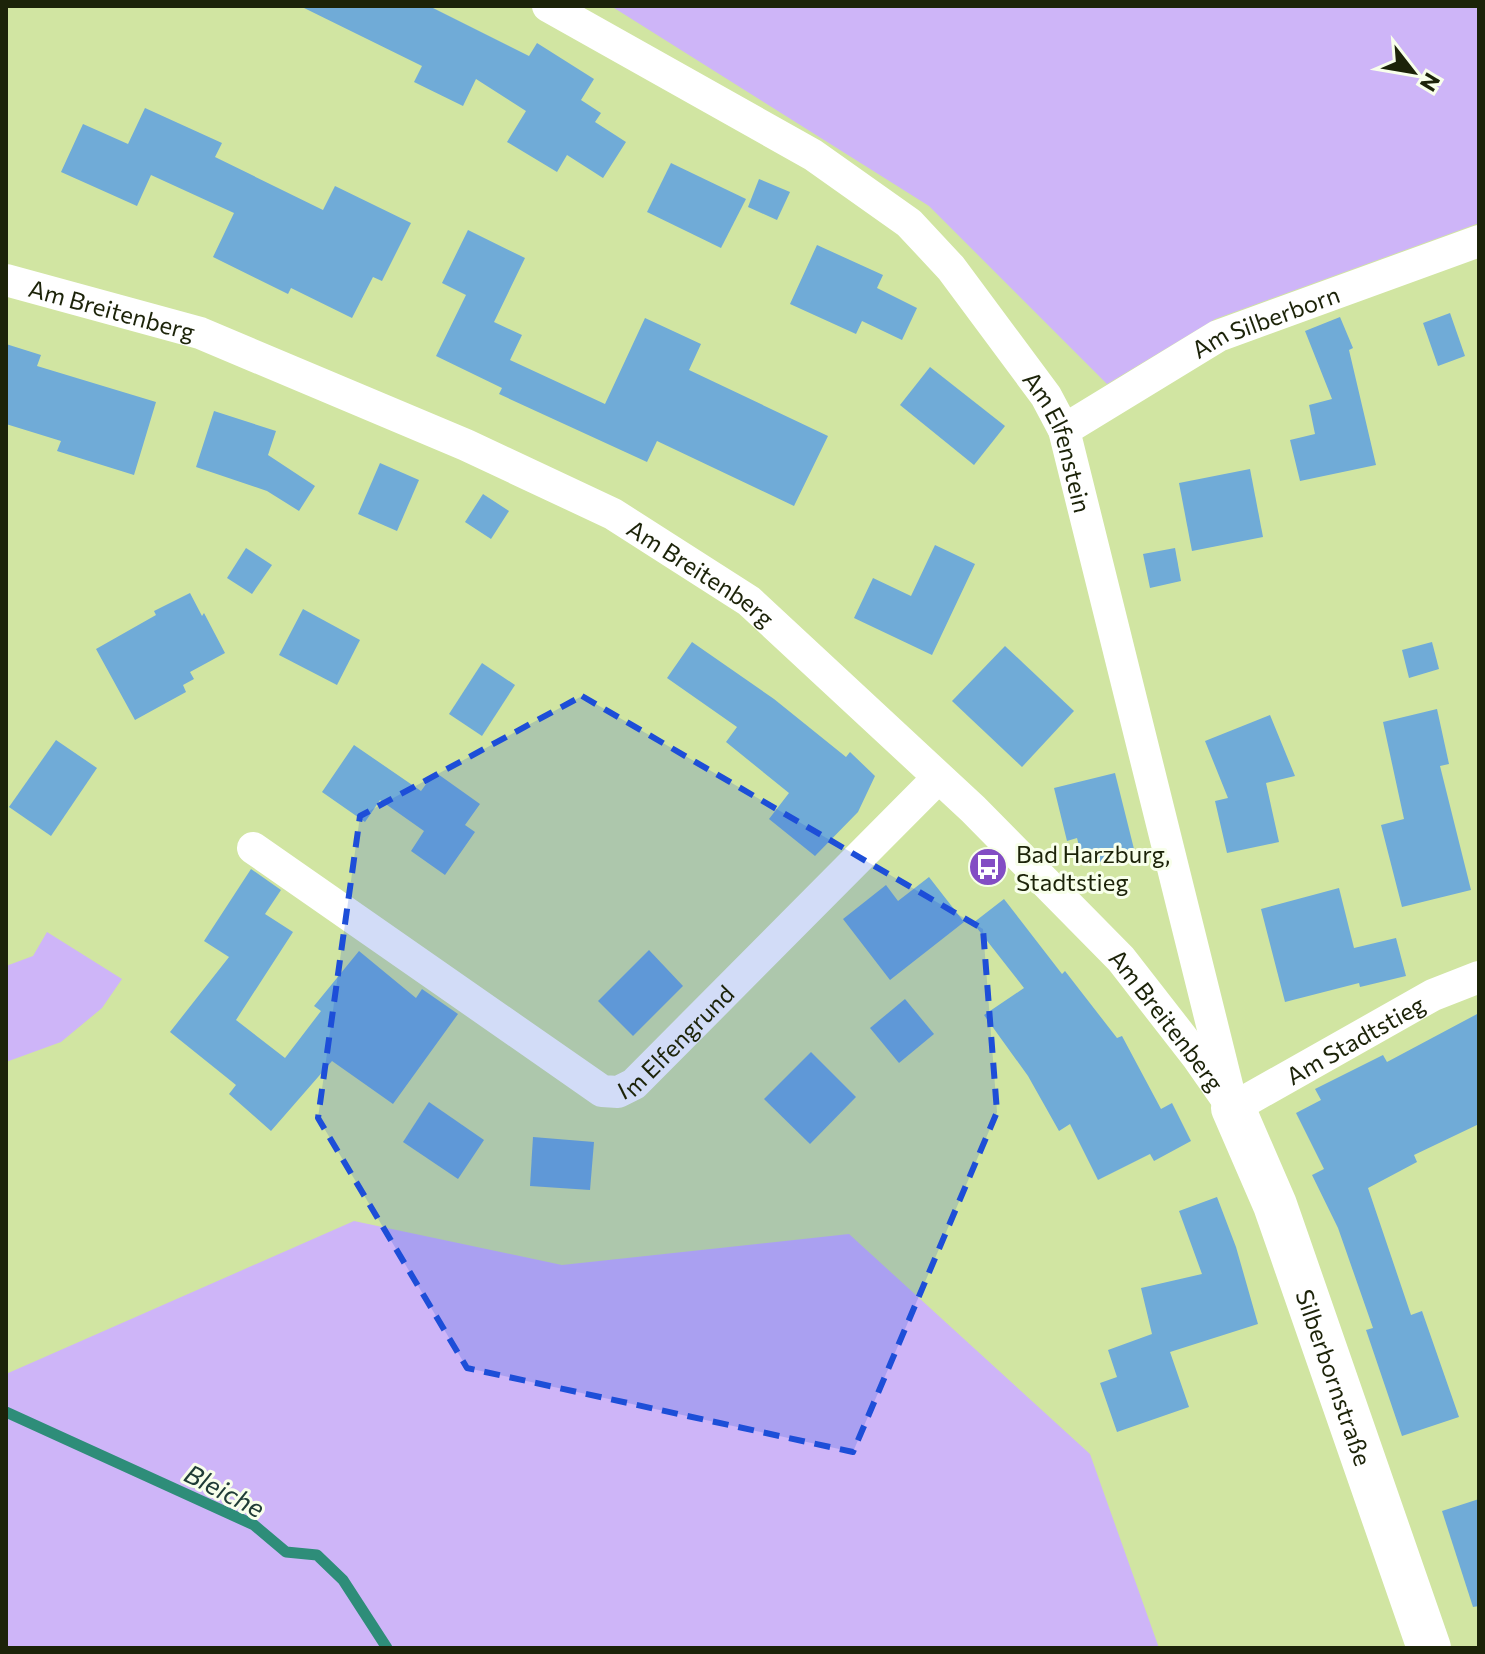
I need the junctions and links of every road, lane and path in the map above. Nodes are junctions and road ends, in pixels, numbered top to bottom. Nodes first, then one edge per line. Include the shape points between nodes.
1 (548, 6) edge
2 (1479, 241) edge
3 (6, 280) edge
4 (1064, 430) junction
5 (938, 778) junction
6 (253, 848) dead end
7 (1479, 977) edge
8 (1233, 1108) junction
9 (1429, 1648) edge

1 - 4 street, Am Elfenstein via 813,155 909,223 951,268 1046,396
2 - 4 street, Am Silberborn via 1218,336
3 - 5 street, Am Breitenberg via 200,333 466,445 613,514 749,601
4 - 8 street, Am Elfenstein
5 - 6 street, Im Elfengrund via 634,1084 618,1092 602,1091
5 - 8 street, Am Breitenberg via 1121,959
7 - 8 street, Am Stadtstieg via 1433,995
8 - 9 street, Silberbornstraße via 1275,1205

